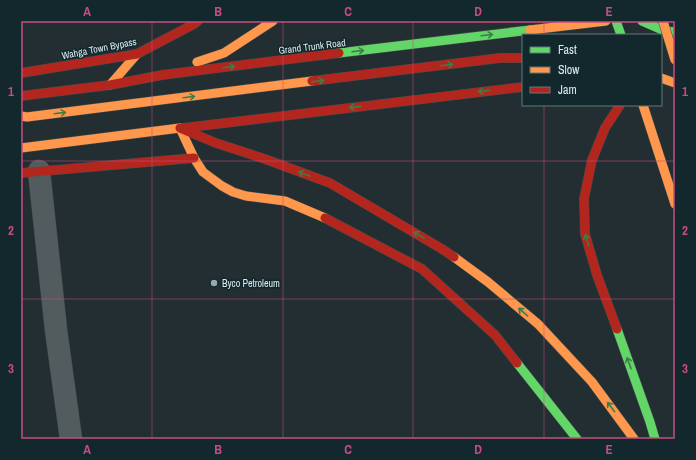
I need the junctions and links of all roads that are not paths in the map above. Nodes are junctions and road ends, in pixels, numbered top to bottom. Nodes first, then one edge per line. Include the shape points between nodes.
1 (198, 21) edge
2 (273, 21) edge
3 (606, 21) edge
4 (642, 21) edge
5 (663, 21) edge
6 (620, 23) edge
7 (675, 32) edge
8 (612, 34) edge
9 (621, 34) edge
10 (675, 50) edge
11 (137, 54) junction
12 (522, 58) edge
13 (670, 59) edge
14 (21, 73) edge
15 (162, 75) junction
16 (662, 78) edge
17 (675, 83) edge
18 (110, 84) junction
19 (522, 87) edge
20 (21, 96) edge
21 (619, 106) edge
22 (643, 106) edge
23 (21, 116) edge
24 (180, 128) junction
25 (21, 148) edge
26 (194, 158) junction
27 (30, 172) edge
28 (675, 204) edge
29 (71, 439) edge
30 (577, 439) edge
31 (634, 439) edge
32 (655, 439) edge

1 - 11 main road, Wahga Town Bypass
2 - 15 main road via 224,53
15 -> 3 main road, Grand Trunk Road
4 - 7 main road via 665,31
5 - 13 main road, bridge
6 - 8 main road
6 - 9 main road, bridge
10 - 13 main road
11 - 14 main road, Wahga Town Bypass
11 - 18 main road
23 -> 12 main road via 500,58
15 - 18 main road, Grand Trunk Road
16 - 17 main road
18 - 20 main road, Grand Trunk Road
19 -> 24 main road
32 -> 21 main road via 585,234 584,199 592,160 605,128
22 - 28 main road
24 - 25 main road
24 - 26 main road
31 -> 24 main road via 592,382 538,324 488,282 442,249 330,183
26 - 27 main road
26 - 30 main road via 203,172 227,189 246,196 285,201 326,218 422,269 495,335
27 - 29 street

